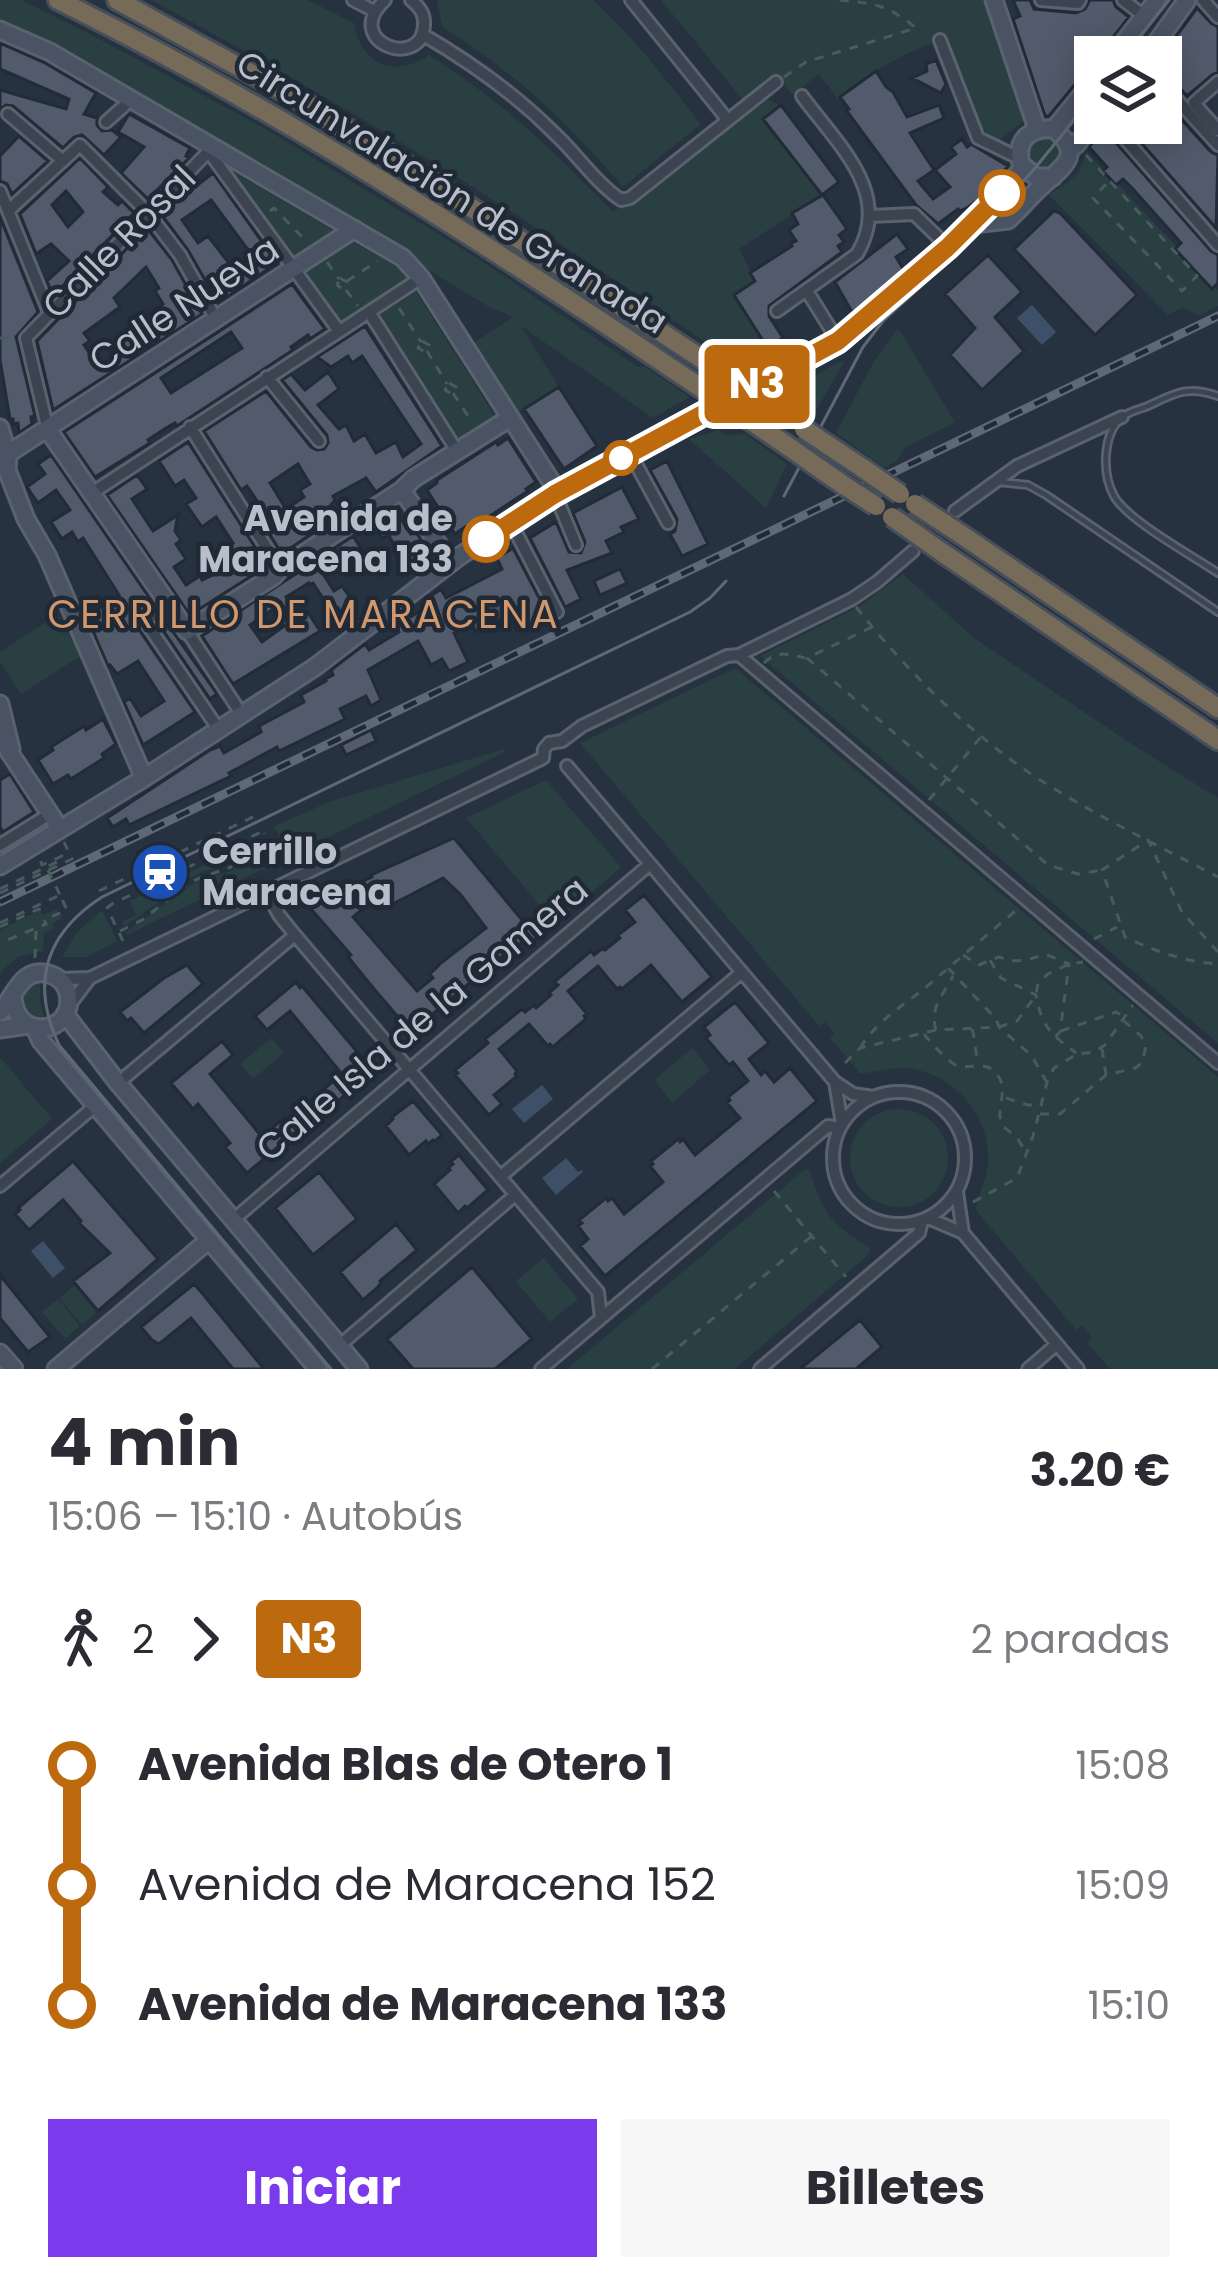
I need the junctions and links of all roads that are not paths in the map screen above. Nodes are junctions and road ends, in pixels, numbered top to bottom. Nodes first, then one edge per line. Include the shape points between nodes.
1 (58, 0) edge
2 (117, 0) edge
3 (353, 0) edge
4 (385, 0) edge
5 (411, 0) edge
6 (631, 0) edge
7 (994, 0) edge
8 (1041, 0) edge
9 (1080, 0) edge
10 (1123, 0) edge
11 (1157, 0) edge
12 (1187, 0) edge
13 (1203, 0) edge
14 (374, 11) junction
15 (1144, 16) junction
16 (1218, 16) edge
17 (0, 30) edge
18 (422, 34) junction
19 (1128, 36) edge
20 (1160, 36) edge
21 (940, 40) dead end
22 (776, 82) road end
23 (1218, 83) edge
24 (802, 96) dead end
25 (129, 98) junction
26 (1074, 100) edge
27 (1182, 105) edge
28 (8, 114) dead end
29 (728, 119) junction
30 (106, 122) dead end
31 (1045, 129) junction
32 (1218, 130) edge
33 (1075, 144) edge
34 (1129, 144) edge
35 (1218, 145) edge
36 (1072, 148) junction
37 (211, 149) junction
38 (63, 161) junction
39 (1021, 163) junction
40 (1053, 177) junction
41 (0, 191) edge
42 (4, 212) edge
43 (148, 213) junction
44 (871, 216) junction
45 (973, 224) junction
46 (354, 229) junction
47 (1218, 245) edge
48 (948, 247) junction
49 (294, 268) junction
50 (421, 278) junction
51 (807, 291) junction
52 (366, 311) junction
53 (777, 311) dead end
54 (50, 312) junction
55 (216, 319) junction
56 (339, 331) junction
57 (838, 341) junction
58 (267, 377) junction
59 (761, 382) dead end
60 (1218, 396) edge
61 (711, 409) dead end
62 (1122, 417) junction
63 (510, 418) junction
64 (190, 427) junction
65 (0, 428) edge
66 (48, 430) junction
67 (319, 441) dead end
68 (458, 451) junction
69 (630, 453) junction
70 (4, 458) edge
71 (993, 482) junction
72 (402, 490) junction
73 (92, 493) junction
74 (555, 494) junction
75 (955, 511) dead end
76 (511, 523) junction
77 (668, 523) dead end
78 (576, 544) dead end
79 (913, 551) dead end
80 (451, 563) junction
81 (280, 569) junction
82 (1218, 573) edge
83 (169, 604) junction
84 (557, 612) dead end
85 (1218, 612) edge
86 (187, 631) junction
87 (739, 656) junction
88 (0, 704) edge
89 (1218, 708) edge
90 (242, 716) junction
91 (219, 730) junction
92 (0, 738) edge
93 (1218, 740) edge
94 (562, 741) junction
95 (6, 762) edge
96 (554, 766) junction
97 (144, 778) junction
98 (58, 829) junction
99 (1, 842) edge
100 (650, 865) junction
101 (0, 866) edge
102 (267, 892) junction
103 (295, 935) junction
104 (742, 972) junction
105 (90, 978) junction
106 (58, 979) junction
107 (13, 997) junction
108 (67, 1010) junction
109 (0, 1012) edge
110 (31, 1027) junction
111 (0, 1029) edge
112 (1218, 1063) edge
113 (409, 1070) junction
114 (835, 1082) junction
115 (118, 1083) junction
116 (873, 1097) junction
117 (95, 1106) junction
118 (841, 1126) junction
119 (500, 1177) junction
120 (0, 1186) edge
121 (957, 1192) junction
122 (515, 1195) junction
123 (233, 1220) junction
124 (925, 1220) junction
125 (963, 1233) junction
126 (209, 1240) junction
127 (598, 1292) junction
128 (625, 1299) junction
129 (601, 1318) junction
130 (1057, 1344) junction
131 (339, 1346) junction
132 (0, 1352) edge
133 (315, 1368) edge
134 (14, 1369) edge
135 (56, 1369) edge
136 (359, 1369) edge
137 (541, 1369) edge
138 (760, 1369) edge
139 (1028, 1369) edge
140 (1078, 1369) edge

1 - 93 highway, Circunvalación de Granada, bridge via 380,178 508,259
2 - 89 highway, Circunvalación de Granada, bridge via 303,102 538,249
3 - 14 street
4 - 14 street
5 - 18 street via 424,18
6 - 29 street
7 - 31 main road
8 - 9 street
10 - 15 street
11 - 15 main road
12 - 20 main road
13 - 16 street
14 - 18 street via 372,27 386,47 403,49
15 - 19 main road
17 - 25 main road
18 - 29 street via 508,90 621,200
21 - 39 street via 978,138
22 - 29 street
23 - 32 street via 1194,103
24 - 44 street via 862,178
25 - 30 street
25 - 37 main road
26 - 31 main road
27 - 35 street
28 - 38 street
31 - 36 main road
31 - 39 main road via 1024,137
33 - 36 main road
34 - 47 street
36 - 40 main road
37 - 43 street, Calle Rosal
37 - 46 main road
37 - 49 street
38 - 42 street
38 - 43 street via 80,145
39 - 40 main road via 1036,177
39 - 45 main road
40 - 45 main road via 1008,220
41 - 42 street
42 - 54 street
43 - 54 street, Calle Rosal
43 - 55 street
44 - 48 street via 914,214
44 - 51 street via 849,262
45 - 48 main road
46 - 49 main road, Calle Nueva
46 - 50 main road via 404,258
48 - 57 main road
49 - 55 main road, Calle Nueva
49 - 56 street
50 - 52 street
50 - 63 main road
51 - 53 street
51 - 57 street
52 - 56 street
52 - 68 street
54 - 66 street, Calle Rosal via 24,337
55 - 66 main road, Calle Nueva
56 - 58 street
57 - 59 main road
58 - 64 street
58 - 67 street
60 - 62 lane via 1180,391
61 - 69 main road
62 - 71 street
62 - 82 lane via 1105,459 1116,501
63 - 68 main road
63 - 74 main road
64 - 73 street
64 - 81 street
65 - 70 main road
66 - 70 main road, Calle Nueva
66 - 73 main road
68 - 72 main road
69 - 74 main road
69 - 77 street
70 - 97 main road
71 - 75 street
71 - 85 lane via 1046,495
72 - 80 main road
72 - 81 main road
73 - 83 main road
74 - 76 main road
74 - 78 street
76 - 80 main road
76 - 84 street
79 - 87 street via 852,599
80 - 90 main road
81 - 86 main road
83 - 86 main road
83 - 91 street via 146,621
86 - 90 street
87 - 94 street
87 - 112 street
88 - 95 main road
90 - 91 main road
91 - 97 main road
92 - 95 main road
94 - 96 street via 572,752
94 - 96 street via 544,749
95 - 98 main road
96 - 100 street
96 - 102 street
97 - 98 main road
98 - 99 street
98 - 101 main road
100 - 104 street
100 - 113 street, Calle Isla de la Gomera
102 - 103 street
102 - 105 street
103 - 113 street
103 - 115 street
104 - 114 street
104 - 119 street
105 - 106 street
105 - 108 street
106 - 107 main road via 28,976
106 - 108 main road
107 - 109 main road
107 - 110 main road via 16,1014
108 - 110 main road via 51,1027
108 - 115 main road
110 - 111 main road
110 - 117 main road
113 - 119 street
113 - 123 street, Calle Isla de la Gomera
114 - 116 street
114 - 118 street
115 - 123 main road
116 - 118 street
116 - 121 street via 915,1094 951,1117 966,1156
117 - 120 street
117 - 126 main road
118 - 124 street via 833,1163 849,1202 884,1223
118 - 128 street via 828,1126
119 - 122 street
121 - 124 street
121 - 125 street
122 - 127 street
122 - 131 street
123 - 131 main road
124 - 125 street
124 - 138 street
125 - 130 street
126 - 133 main road
126 - 135 main road
127 - 128 street
127 - 129 street
128 - 129 street
129 - 137 street
130 - 139 street
130 - 140 street
131 - 136 main road
132 - 134 main road

